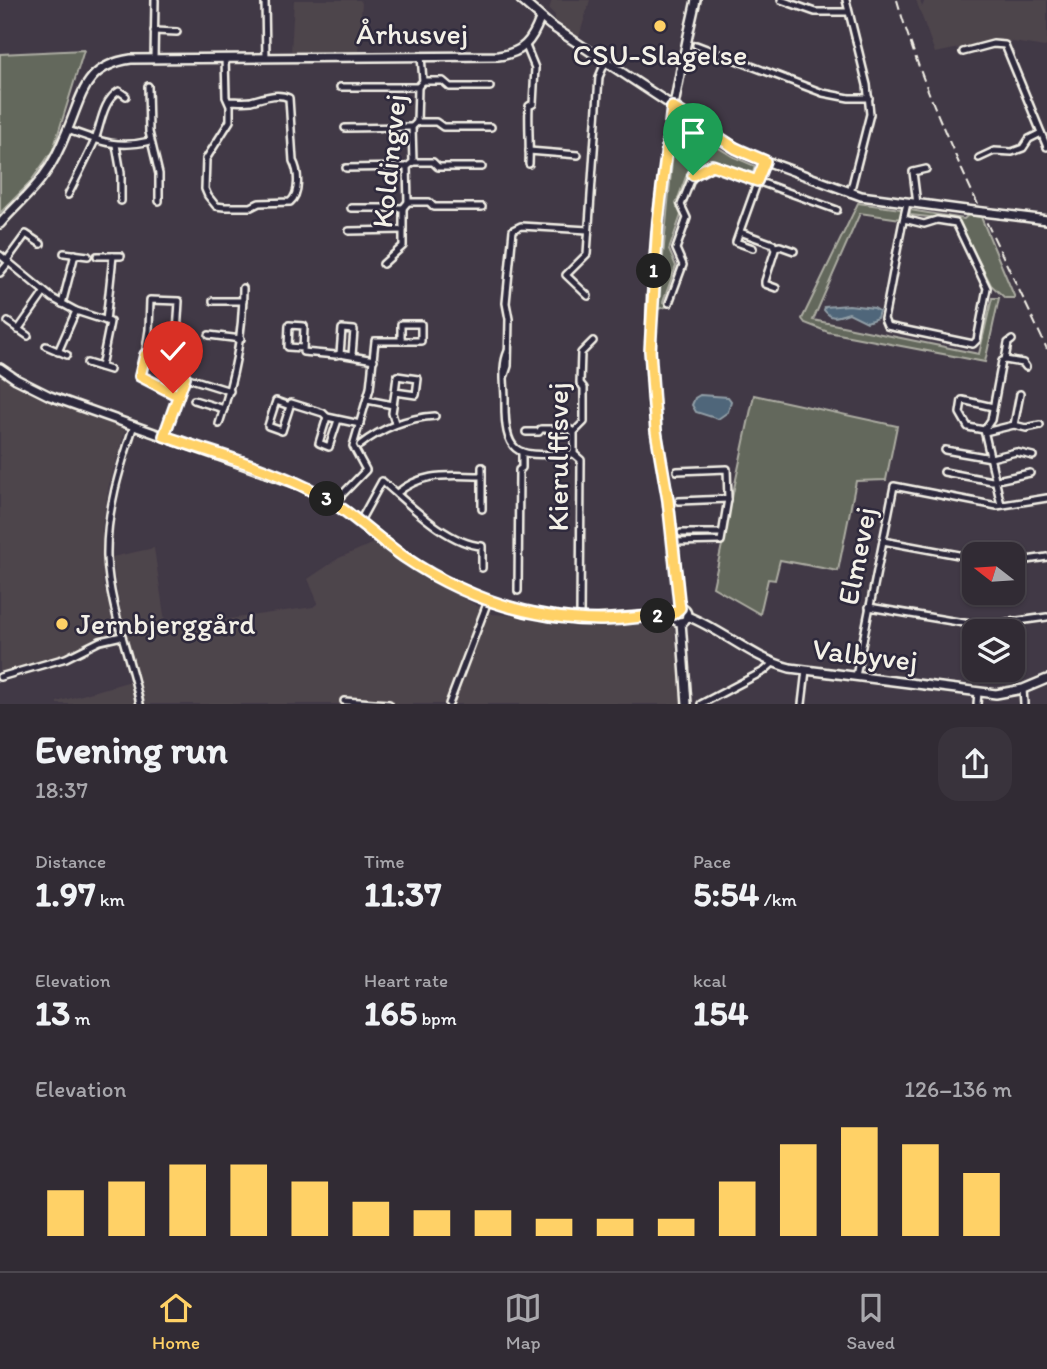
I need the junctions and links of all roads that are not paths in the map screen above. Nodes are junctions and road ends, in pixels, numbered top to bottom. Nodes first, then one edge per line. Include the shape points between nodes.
1 (155, 0) edge
2 (265, 0) edge
3 (521, 0) edge
4 (696, 0) edge
5 (781, 0) edge
6 (846, 0) edge
7 (848, 12) junction
8 (540, 19) junction
9 (154, 31) junction
10 (177, 32) dead end
11 (526, 46) junction
12 (696, 46) dead end
13 (963, 52) dead end
14 (421, 56) junction
15 (225, 58) junction
16 (266, 58) junction
17 (154, 59) junction
18 (606, 63) junction
19 (420, 84) junction
20 (148, 86) dead end
21 (490, 86) dead end
22 (340, 87) dead end
23 (126, 96) dead end
24 (869, 98) junction
25 (228, 102) junction
26 (672, 107) junction
27 (415, 125) junction
28 (491, 127) dead end
29 (345, 128) dead end
30 (68, 130) junction
31 (1041, 133) junction
32 (94, 140) junction
33 (150, 141) junction
34 (116, 145) junction
35 (1047, 147) edge
36 (529, 151) junction
37 (578, 155) dead end
38 (979, 158) dead end
39 (765, 161) junction
40 (413, 162) junction
41 (528, 164) dead end
42 (407, 167) junction
43 (482, 167) dead end
44 (346, 168) dead end
45 (926, 169) dead end
46 (757, 181) junction
47 (850, 192) junction
48 (68, 195) dead end
49 (121, 201) dead end
50 (159, 201) dead end
51 (408, 202) junction
52 (907, 202) junction
53 (917, 204) junction
54 (482, 207) dead end
55 (351, 208) dead end
56 (402, 208) junction
57 (837, 210) dead end
58 (904, 219) junction
59 (1047, 220) edge
60 (0, 224) edge
61 (588, 229) junction
62 (403, 230) junction
63 (349, 231) dead end
64 (740, 232) junction
65 (41, 244) dead end
66 (775, 247) junction
67 (753, 248) dead end
68 (794, 251) dead end
69 (64, 253) dead end
70 (75, 254) junction
71 (0, 255) edge
72 (88, 256) dead end
73 (97, 256) dead end
74 (113, 256) junction
75 (121, 256) dead end
76 (8, 261) junction
77 (383, 264) dead end
78 (0, 273) edge
79 (243, 288) dead end
80 (776, 288) dead end
81 (44, 293) junction
82 (588, 296) dead end
83 (213, 301) dead end
84 (243, 301) junction
85 (669, 303) dead end
86 (62, 304) junction
87 (76, 311) junction
88 (106, 321) junction
89 (8, 322) dead end
90 (18, 330) junction
91 (177, 334) dead end
92 (209, 335) dead end
93 (28, 336) dead end
94 (241, 339) junction
95 (1012, 340) dead end
96 (401, 341) junction
97 (593, 341) dead end
98 (46, 346) dead end
99 (302, 348) junction
100 (58, 352) junction
101 (340, 354) junction
102 (67, 355) dead end
103 (145, 355) junction
104 (352, 355) junction
105 (374, 360) junction
106 (1005, 360) junction
107 (86, 363) dead end
108 (101, 367) junction
109 (1026, 367) dead end
110 (0, 368) edge
111 (110, 370) dead end
112 (185, 377) junction
113 (230, 391) junction
114 (395, 392) junction
115 (173, 393) dead end
116 (1020, 394) dead end
117 (194, 400) dead end
118 (367, 400) junction
119 (393, 405) junction
120 (290, 406) junction
121 (993, 407) junction
122 (224, 409) junction
123 (435, 416) dead end
124 (327, 417) junction
125 (338, 420) junction
126 (395, 423) junction
127 (219, 424) dead end
128 (360, 424) junction
129 (135, 425) junction
130 (1014, 425) junction
131 (1040, 425) dead end
132 (985, 431) junction
133 (526, 432) dead end
134 (574, 432) junction
135 (164, 436) junction
136 (360, 445) dead end
137 (946, 450) dead end
138 (522, 452) junction
139 (574, 454) junction
140 (1034, 456) dead end
141 (990, 458) junction
142 (482, 467) dead end
143 (677, 471) dead end
144 (944, 472) dead end
145 (1030, 473) dead end
146 (482, 476) junction
147 (996, 481) junction
148 (397, 494) junction
149 (1047, 498) edge
150 (728, 499) junction
151 (679, 501) dead end
152 (334, 503) junction
153 (1001, 505) junction
154 (482, 509) dead end
155 (360, 521) junction
156 (681, 533) dead end
157 (722, 533) junction
158 (883, 541) junction
159 (673, 542) junction
160 (962, 556) edge
161 (1047, 557) edge
162 (1026, 560) edge
163 (482, 568) dead end
164 (518, 591) dead end
165 (488, 601) junction
166 (869, 607) junction
167 (680, 608) junction
168 (673, 614) junction
169 (1047, 617) edge
170 (684, 619) junction
171 (580, 620) junction
172 (122, 636) junction
173 (773, 663) junction
174 (806, 670) junction
175 (856, 676) junction
176 (0, 677) edge
177 (1047, 679) edge
178 (1023, 689) junction
179 (978, 692) junction
180 (344, 701) dead end
181 (140, 704) edge
182 (389, 704) edge
183 (449, 704) edge
184 (687, 704) edge
185 (701, 704) edge
186 (802, 704) edge
187 (977, 704) edge
188 (1024, 704) edge

1 - 9 street
2 - 16 street
3 - 8 street
4 - 26 street
5 - 7 street via 815,12
6 - 7 street
7 - 24 street
8 - 11 street
8 - 18 street
9 - 10 street
9 - 17 street
11 - 14 street, Århusvej via 509,55
11 - 36 street via 535,68
12 - 24 street via 823,93
13 - 31 street via 1005,45
14 - 16 street, Århusvej
14 - 19 street, Koldingvej
15 - 16 street, Århusvej
15 - 17 street, Århusvej
15 - 25 street
17 - 30 street, Århusvej via 120,61 99,70 84,87
18 - 26 street
18 - 61 street via 599,77
19 - 21 street via 443,81 450,87
19 - 22 street
19 - 27 street, Koldingvej
20 - 33 street
23 - 32 street via 119,91 114,94
24 - 47 street via 867,129
25 - 25 street via 228,127 206,159 205,189 211,202 251,207 294,200 296,167 289,98
26 - 39 street via 735,148
26 - 159 street via 658,222 650,351 656,431
27 - 28 street via 436,122 443,127
27 - 29 street
27 - 40 street, Koldingvej
30 - 32 street
30 - 60 street, Århusvej via 44,176
31 - 35 street
31 - 38 street via 1012,152 994,151
32 - 34 street
32 - 48 street
33 - 34 street
33 - 50 street via 159,174
34 - 49 street
36 - 37 street
36 - 41 street
39 - 46 street
39 - 47 street
40 - 42 street, Koldingvej
40 - 43 street
42 - 44 street
42 - 51 street, Koldingvej
45 - 53 street via 913,172
46 - 57 street
46 - 64 street
46 - 85 street via 712,165 693,175 681,205 687,218 676,250 683,265
47 - 52 street
51 - 54 street
51 - 56 street, Koldingvej
52 - 53 street
52 - 58 street
53 - 59 street, bridge
55 - 56 street
56 - 62 street, Koldingvej
58 - 58 street via 885,323 973,344 987,288 963,233 956,223
61 - 82 street via 587,254 566,275
61 - 138 street via 516,227 511,234 506,433
62 - 63 street
62 - 77 street, Koldingvej via 403,246
64 - 66 street
64 - 67 street via 736,242
65 - 76 street via 26,234
66 - 68 street
66 - 80 street via 765,284
69 - 70 street
70 - 72 street
70 - 86 street
71 - 76 street
73 - 74 street
74 - 75 street
74 - 88 street
76 - 78 street
76 - 81 street
79 - 84 street
81 - 86 street
81 - 90 street
83 - 84 street
84 - 94 street
86 - 87 street
87 - 88 street
87 - 100 street
88 - 108 street via 110,322
89 - 90 street
90 - 93 street
91 - 103 street via 178,301 150,300
92 - 94 street
94 - 113 street
95 - 106 street
96 - 96 street via 421,341 421,324 401,324
96 - 105 street via 375,341
97 - 134 street, Kierulffsvej via 581,353 584,422
98 - 100 street
99 - 99 street via 304,326 289,325 288,347
99 - 101 street via 303,352
100 - 102 street
101 - 104 street
101 - 104 street via 342,329 354,330
103 - 112 street
103 - 115 street via 140,376
104 - 105 street
105 - 118 street
106 - 109 street
106 - 121 street
107 - 108 street
108 - 111 street
110 - 129 street via 31,388
112 - 113 street
112 - 135 street
113 - 122 street
114 - 114 street via 397,376 418,379 416,395
114 - 119 street
116 - 130 street
117 - 122 street
118 - 119 street
118 - 128 street
119 - 126 street
120 - 120 street via 282,431 268,426 276,401
120 - 124 street
121 - 132 street
121 - 132 street via 962,400 960,413 968,427
122 - 127 street
123 - 126 street
124 - 125 street
124 - 125 street via 318,443 329,447
125 - 128 street
126 - 136 street
128 - 152 street via 353,449 366,470
129 - 135 street
129 - 172 street via 116,482 108,533 110,580
130 - 131 street
130 - 132 street
132 - 141 street
133 - 134 street
134 - 139 street, Kierulffsvej
135 - 152 street via 281,477
137 - 141 street
138 - 139 street
138 - 164 street
139 - 171 street, Kierulffsvej via 580,460
140 - 141 street via 1016,452
141 - 147 street
142 - 146 street
143 - 150 street via 727,469
144 - 147 street
145 - 147 street
146 - 148 street via 428,477
146 - 154 street
147 - 153 street
148 - 155 street via 382,481
148 - 163 street via 446,532 482,546
149 - 153 street
150 - 151 street
150 - 157 street
152 - 155 street
153 - 158 street, Elmevej via 894,486
155 - 165 street via 432,575
156 - 157 street
157 - 159 street via 721,541
158 - 160 street
158 - 166 street, Elmevej
159 - 167 street
161 - 162 street
165 - 171 street
165 - 183 street
166 - 169 street via 982,626
166 - 175 street, Elmevej
167 - 168 street
167 - 170 street via 685,610
168 - 170 street via 675,620
168 - 171 street
170 - 173 street, Valbyvej via 704,624
170 - 184 street
172 - 176 street
172 - 181 street
173 - 174 street, Valbyvej
173 - 185 street
174 - 175 street, Valbyvej
174 - 186 street
175 - 179 street, Valbyvej
177 - 178 street, Valbyvej
178 - 179 street, Valbyvej
178 - 188 street
179 - 187 street
180 - 182 street

